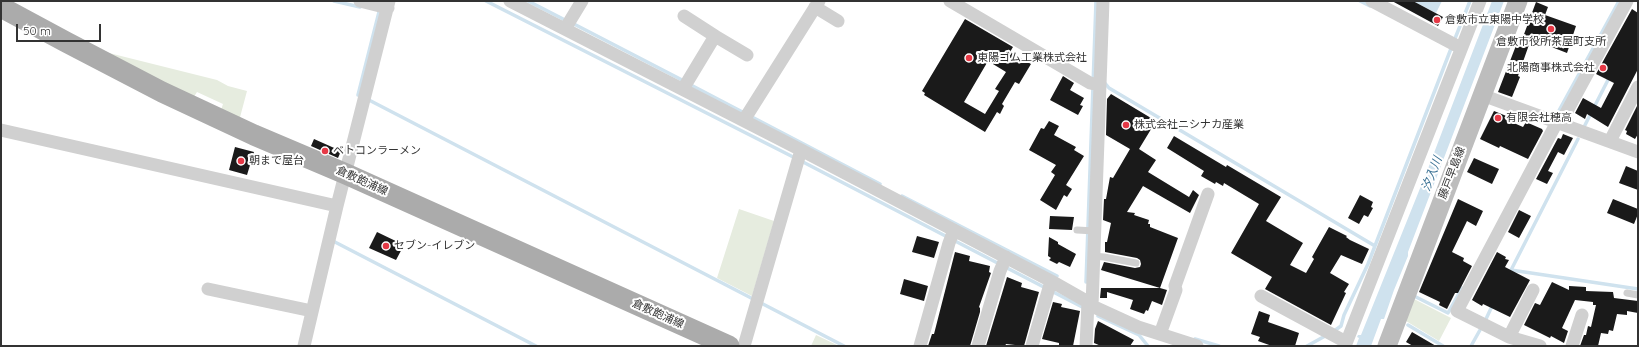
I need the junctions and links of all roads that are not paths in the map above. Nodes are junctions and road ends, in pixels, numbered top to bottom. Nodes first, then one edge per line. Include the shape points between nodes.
1 (360, 1) edge
2 (510, 1) edge
3 (582, 1) edge
4 (950, 1) edge
5 (1103, 1) edge
6 (1372, 1) edge
7 (1480, 1) edge
8 (1518, 1) edge
9 (1627, 1) edge
10 (817, 4) edge
11 (385, 5) edge
12 (1, 7) edge
13 (684, 16) dead end
14 (838, 21) dead end
15 (568, 25) junction
16 (715, 36) junction
17 (1456, 45) junction
18 (747, 55) dead end
19 (1097, 81) junction
20 (686, 85) junction
21 (1638, 86) edge
22 (1488, 97) junction
23 (746, 116) junction
24 (1559, 123) junction
25 (1, 130) edge
26 (1610, 141) junction
27 (1638, 152) edge
28 (800, 156) junction
29 (346, 174) junction
30 (1208, 194) dead end
31 (333, 206) junction
32 (951, 236) junction
33 (1093, 256) junction
34 (1136, 263) dead end
35 (1003, 264) junction
36 (1049, 288) junction
37 (208, 289) dead end
38 (1533, 290) dead end
39 (1627, 293) dead end
40 (1638, 295) edge
41 (1261, 296) dead end
42 (1089, 307) junction
43 (312, 311) junction
44 (1582, 314) dead end
45 (1162, 331) junction
46 (1509, 336) junction
47 (1345, 344) edge
48 (304, 346) edge
49 (729, 346) edge
50 (744, 346) edge
51 (920, 346) edge
52 (978, 346) edge
53 (1032, 346) edge
54 (1086, 346) edge
55 (1197, 346) edge
56 (1387, 346) edge
57 (1540, 346) edge
58 (1572, 346) edge

1 - 11 street
2 - 15 street
3 - 15 street
4 - 19 street
5 - 19 street
6 - 17 street
7 - 17 street
8 - 22 main road, 藤戸早島線
9 - 24 street
10 - 14 street
10 - 23 street
11 - 29 street
12 - 29 main road, 倉敷飽浦線 via 162,92
13 - 16 street
15 - 20 street
16 - 18 street
16 - 20 street
17 - 47 street
19 - 33 street via 1086,230
20 - 23 street
21 - 26 street
22 - 24 street
22 - 56 main road, 藤戸早島線
23 - 28 street
24 - 26 street
24 - 46 street via 1457,311
25 - 31 street
26 - 27 street
28 - 32 street
28 - 50 street
29 - 31 street
29 - 49 main road, 倉敷飽浦線
30 - 45 street
31 - 43 street
32 - 35 street
32 - 51 street
33 - 34 lane
33 - 42 street
35 - 36 street
35 - 52 street
36 - 42 street
36 - 53 street
37 - 43 street
38 - 46 street
39 - 40 lane
41 - 47 street
42 - 45 street via 1138,327
42 - 54 street
43 - 48 street
44 - 58 street
45 - 55 street
46 - 57 street

